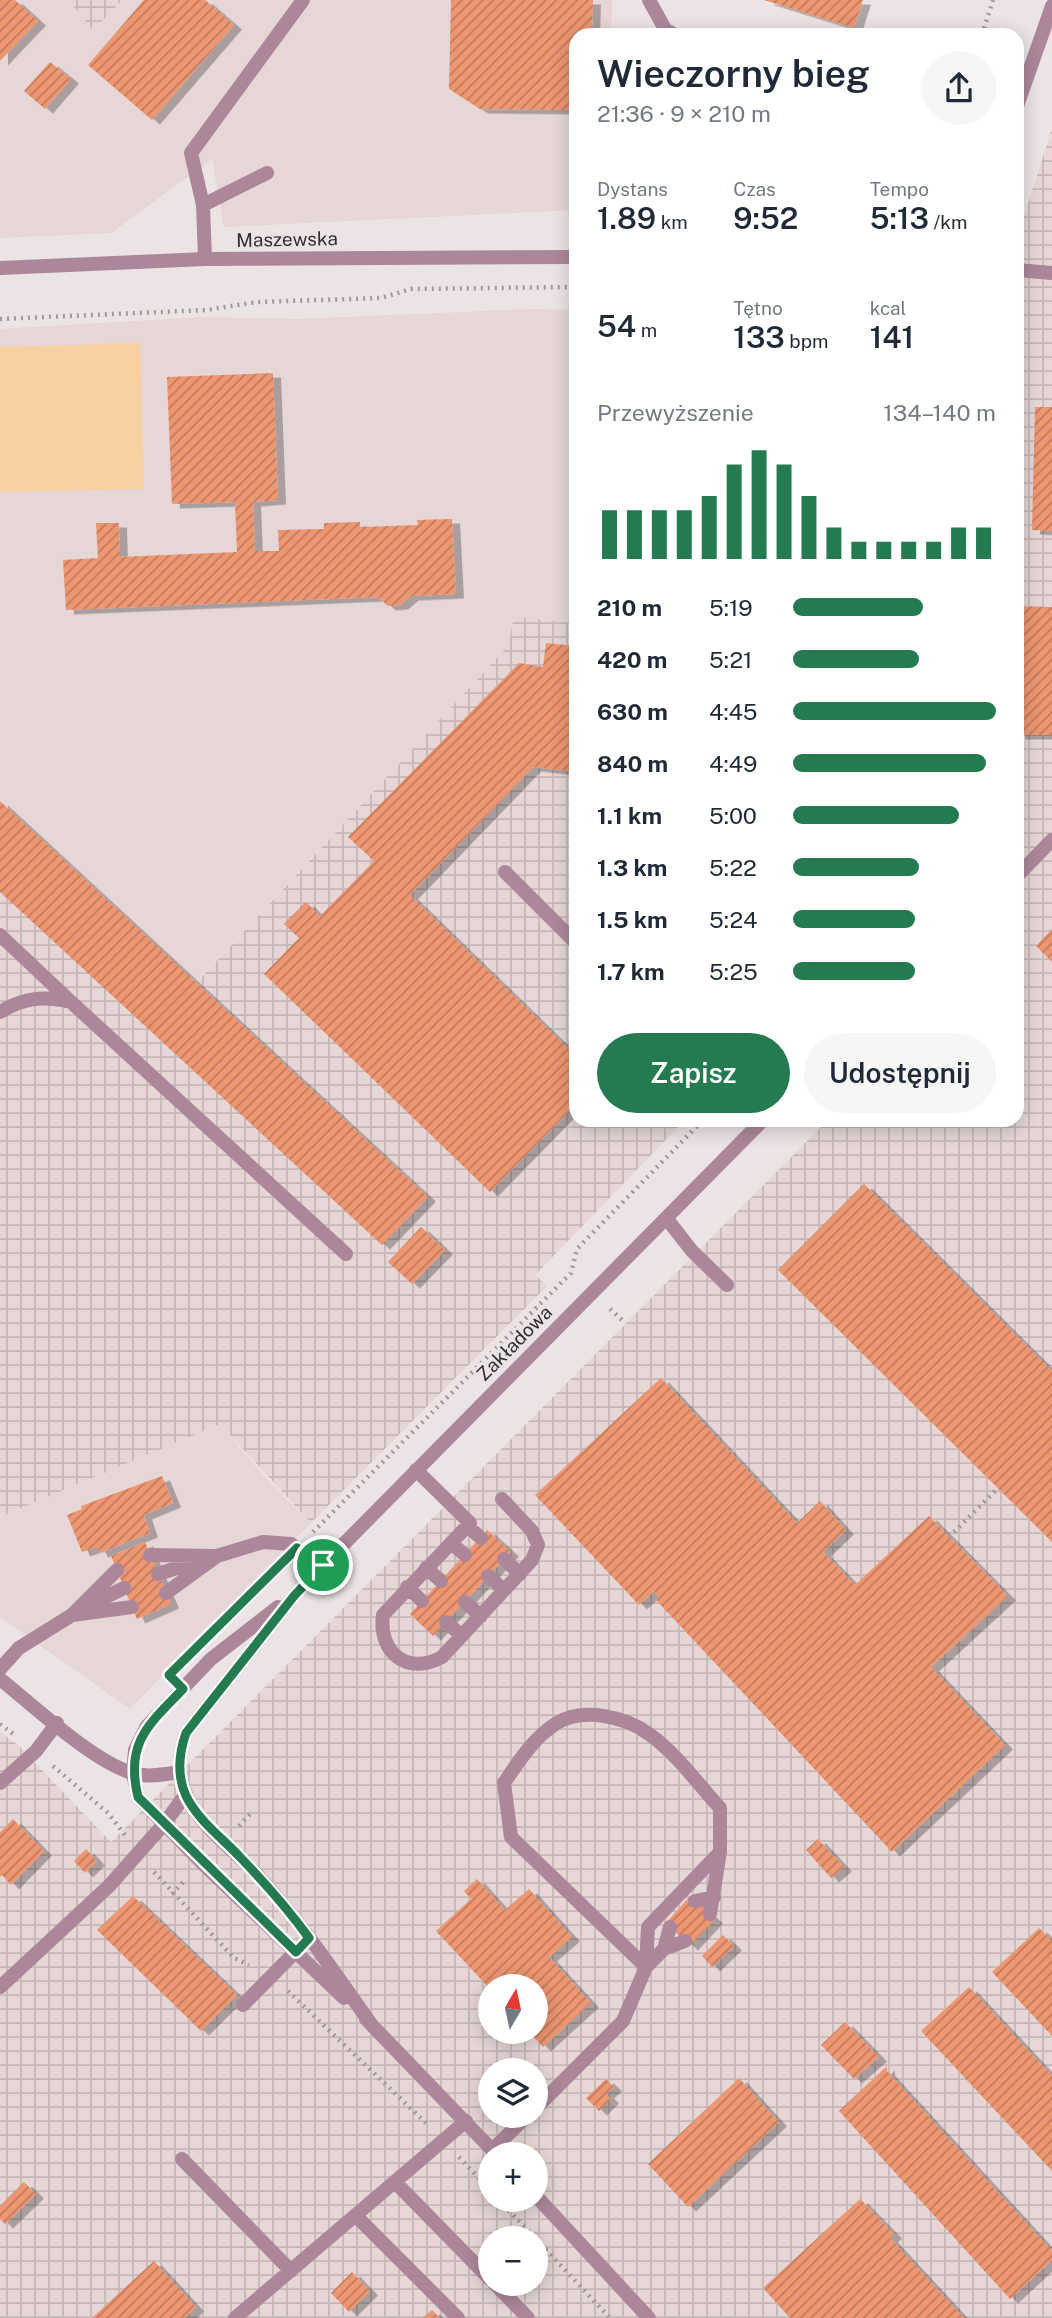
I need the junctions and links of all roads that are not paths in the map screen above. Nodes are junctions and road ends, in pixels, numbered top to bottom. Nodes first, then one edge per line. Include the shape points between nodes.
1 (303, 0) edge
2 (649, 0) edge
3 (1052, 6) edge
4 (665, 28) edge
5 (1024, 86) edge
6 (267, 173) dead end
7 (203, 205) junction
8 (569, 257) edge
9 (205, 259) junction
10 (0, 268) edge
11 (1024, 271) edge
12 (1052, 273) edge
13 (1052, 840) edge
14 (1024, 869) edge
15 (505, 872) dead end
16 (0, 935) edge
17 (569, 936) edge
18 (71, 1002) junction
19 (0, 1012) edge
20 (753, 1127) edge
21 (667, 1219) junction
22 (346, 1254) dead end
23 (727, 1285) dead end
24 (416, 1470) junction
25 (502, 1499) dead end
26 (469, 1524) junction
27 (481, 1538) dead end
28 (451, 1543) junction
29 (150, 1555) dead end
30 (465, 1555) dead end
31 (217, 1556) junction
32 (504, 1559) dead end
33 (323, 1565) junction
34 (426, 1568) junction
35 (117, 1570) dead end
36 (158, 1574) dead end
37 (520, 1574) junction
38 (488, 1576) dead end
39 (441, 1581) dead end
40 (407, 1587) junction
41 (124, 1588) dead end
42 (504, 1590) junction
43 (166, 1592) dead end
44 (294, 1596) junction
45 (422, 1601) dead end
46 (465, 1602) dead end
47 (132, 1607) dead end
48 (72, 1615) junction
49 (481, 1616) junction
50 (446, 1622) dead end
51 (462, 1636) junction
52 (0, 1669) edge
53 (0, 1679) edge
54 (57, 1723) junction
55 (180, 1772) junction
56 (133, 1773) junction
57 (0, 1783) edge
58 (186, 1794) junction
59 (164, 1824) junction
60 (720, 1853) junction
61 (715, 1897) junction
62 (695, 1900) dead end
63 (710, 1914) dead end
64 (670, 1927) dead end
65 (309, 1938) junction
66 (685, 1941) dead end
67 (664, 1949) junction
68 (296, 1952) junction
69 (646, 1967) junction
70 (0, 1987) edge
71 (243, 2004) dead end
72 (371, 2024) junction
73 (548, 2096) edge
74 (466, 2121) junction
75 (516, 2128) edge
76 (485, 2142) edge
77 (503, 2142) edge
78 (182, 2160) dead end
79 (396, 2183) junction
80 (548, 2209) edge
81 (356, 2216) junction
82 (478, 2267) edge
83 (291, 2271) junction
84 (507, 2296) edge
85 (235, 2318) edge
86 (458, 2318) edge
87 (528, 2318) edge
88 (649, 2318) edge

1 - 7 street via 191,153
2 - 4 street
3 - 5 street
6 - 7 street
7 - 9 street
8 - 9 street, Maszewska
9 - 10 street, Maszewska
11 - 12 street
13 - 14 street
15 - 17 street
16 - 18 street
18 - 19 street via 44,997 19,1000
18 - 22 street
20 - 21 street, Zakładowa
21 - 23 street
21 - 24 street, Zakładowa
24 - 26 street
24 - 33 street, Zakładowa
25 - 37 street via 538,1545
26 - 27 street
26 - 28 street
28 - 30 street
28 - 34 street
29 - 31 street
31 - 33 street via 263,1542 291,1544
31 - 36 street
31 - 43 street
32 - 37 street
33 - 44 street, Zakładowa
34 - 39 street
34 - 40 street
35 - 48 street
37 - 42 street
38 - 42 street
40 - 45 street
40 - 51 street via 383,1615 381,1628 396,1655 411,1666 426,1667
41 - 48 street
42 - 49 street
44 - 55 street, Zakładowa via 186,1733
44 - 56 street, Zakładowa via 211,1659 147,1726 135,1750
46 - 49 street
47 - 48 street
48 - 52 street via 19,1648
49 - 51 street
50 - 51 street
53 - 54 street
54 - 56 street via 103,1759
54 - 57 street via 36,1751
55 - 56 street
55 - 58 street
56 - 59 street via 138,1797
58 - 59 street
58 - 65 street via 199,1817 261,1879
59 - 68 street
59 - 70 street via 109,1886
60 - 61 street
60 - 69 street via 648,1927
60 - 69 street via 720,1808 651,1735 628,1721 595,1715 558,1722 527,1750 504,1783 511,1837
61 - 62 street
61 - 63 street
64 - 67 street
65 - 68 street
65 - 72 street
66 - 67 street
67 - 69 street
68 - 71 street
68 - 72 street
69 - 73 street via 623,2021
72 - 74 street
74 - 76 street
74 - 79 street
75 - 77 street
78 - 83 street
79 - 81 street
79 - 82 street
80 - 88 street
81 - 83 street
81 - 86 street
83 - 85 street
84 - 87 street

